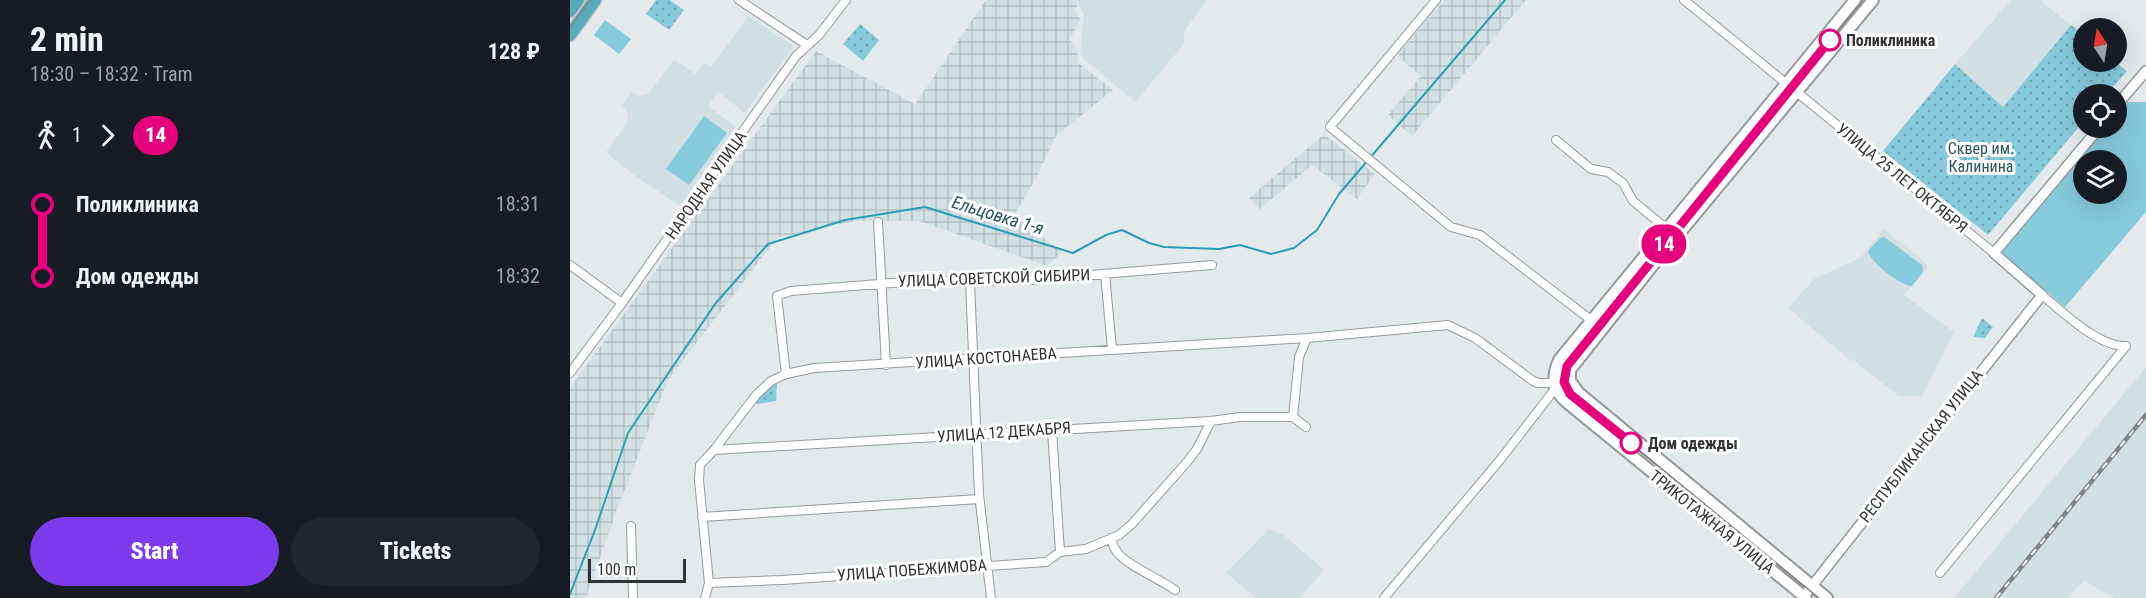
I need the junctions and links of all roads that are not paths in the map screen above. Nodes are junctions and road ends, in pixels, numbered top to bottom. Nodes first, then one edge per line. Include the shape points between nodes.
1 (578, 0) edge
2 (595, 0) edge
3 (739, 0) edge
4 (846, 0) edge
5 (1436, 0) edge
6 (1684, 0) edge
7 (1855, 0) edge
8 (1873, 0) edge
9 (570, 11) edge
10 (570, 35) edge
11 (807, 45) junction
12 (2146, 71) edge
13 (1787, 83) junction
14 (1797, 92) junction
15 (2127, 93) edge
16 (2091, 138) edge
17 (1556, 140) dead end
18 (878, 222) dead end
19 (1667, 228) junction
20 (1994, 253) junction
21 (570, 265) edge
22 (1212, 265) dead end
23 (1105, 274) junction
24 (970, 282) junction
25 (882, 283) junction
26 (2042, 295) junction
27 (622, 303) junction
28 (1591, 320) junction
29 (1307, 338) junction
30 (1112, 349) junction
31 (1566, 351) junction
32 (973, 358) junction
33 (886, 365) junction
34 (1573, 365) junction
35 (570, 373) edge
36 (786, 374) junction
37 (1554, 386) junction
38 (1293, 417) junction
39 (1211, 421) junction
40 (1306, 427) dead end
41 (1052, 430) junction
42 (977, 434) junction
43 (714, 450) junction
44 (1697, 492) junction
45 (980, 499) junction
46 (1690, 504) junction
47 (702, 517) junction
48 (631, 526) dead end
49 (1111, 538) junction
50 (1060, 552) junction
51 (986, 565) junction
52 (1940, 573) dead end
53 (709, 583) junction
54 (1812, 586) junction
55 (1175, 590) dead end
56 (1804, 597) edge
57 (633, 598) edge
58 (705, 598) edge
59 (991, 598) edge
60 (1384, 598) edge
61 (1827, 598) edge

1 - 9 highway
2 - 10 highway
3 - 11 street
4 - 11 street, НАРОДНАЯ УЛИЦА
5 - 28 street via 1330,127 1451,227 1480,234
6 - 13 street, УЛИЦА 25 ЛЕТ ОКТЯБРЯ
7 - 13 main road
8 - 14 main road
11 - 27 street, НАРОДНАЯ УЛИЦА
12 - 15 street
13 - 14 street, УЛИЦА 25 ЛЕТ ОКТЯБРЯ
13 - 19 main road
14 - 20 street, УЛИЦА 25 ЛЕТ ОКТЯБРЯ
14 - 34 main road
16 - 20 street
17 - 19 street via 1591,169 1608,172 1623,183 1633,201
18 - 25 street
19 - 28 main road
20 - 26 street, УЛИЦА 25 ЛЕТ ОКТЯБРЯ
21 - 27 street
22 - 23 street, УЛИЦА СОВЕТСКОЙ СИБИРИ
23 - 24 street, УЛИЦА СОВЕТСКОЙ СИБИРИ
23 - 30 street
24 - 25 street, УЛИЦА СОВЕТСКОЙ СИБИРИ
24 - 32 street
25 - 33 street
25 - 36 street, УЛИЦА СОВЕТСКОЙ СИБИРИ via 810,288 777,297
26 - 52 street, УЛИЦА 25 ЛЕТ ОКТЯБРЯ via 2085,330 2117,346 2126,346
26 - 54 street, РЕСПУБЛИКАНСКАЯ УЛИЦА
27 - 35 street, НАРОДНАЯ УЛИЦА
28 - 31 main road
29 - 30 street, УЛИЦА КОСТОНАЕВА
29 - 37 street, УЛИЦА КОСТОНАЕВА via 1448,325 1475,338 1533,381
29 - 38 street via 1299,357
30 - 32 street, УЛИЦА КОСТОНАЕВА
31 - 34 main road via 1565,357
31 - 37 main road via 1555,369
32 - 33 street, УЛИЦА КОСТОНАЕВА
32 - 42 street
33 - 36 street, УЛИЦА КОСТОНАЕВА via 814,368
34 - 37 main road
34 - 44 main road, ТРИКОТАЖНАЯ УЛИЦА via 1569,381 1574,388
36 - 43 street, УЛИЦА КОСТОНАЕВА via 756,395
37 - 46 main road, ТРИКОТАЖНАЯ УЛИЦА via 1565,401
37 - 60 street via 1494,467
38 - 39 street, УЛИЦА 12 ДЕКАБРЯ
38 - 40 street
39 - 41 street, УЛИЦА 12 ДЕКАБРЯ
39 - 49 street, УЛИЦА ПОБЕЖИМОВА via 1197,449 1148,509
41 - 42 street, УЛИЦА 12 ДЕКАБРЯ
41 - 50 street
42 - 43 street, УЛИЦА 12 ДЕКАБРЯ
42 - 45 street
43 - 47 street, УЛИЦА КОСТОНАЕВА via 700,465
44 - 46 main road via 1688,495
44 - 54 main road, ТРИКОТАЖНАЯ УЛИЦА
45 - 47 street
45 - 51 street
46 - 56 main road, ТРИКОТАЖНАЯ УЛИЦА
47 - 53 street, УЛИЦА КОСТОНАЕВА
48 - 57 street
49 - 50 street, УЛИЦА ПОБЕЖИМОВА via 1086,549
49 - 55 street via 1116,552 1124,559
50 - 51 street, УЛИЦА ПОБЕЖИМОВА via 1046,562
51 - 53 street, УЛИЦА ПОБЕЖИМОВА
51 - 59 street
53 - 58 street, УЛИЦА КОСТОНАЕВА
54 - 56 street, РЕСПУБЛИКАНСКАЯ УЛИЦА
54 - 61 main road, ТРИКОТАЖНАЯ УЛИЦА

